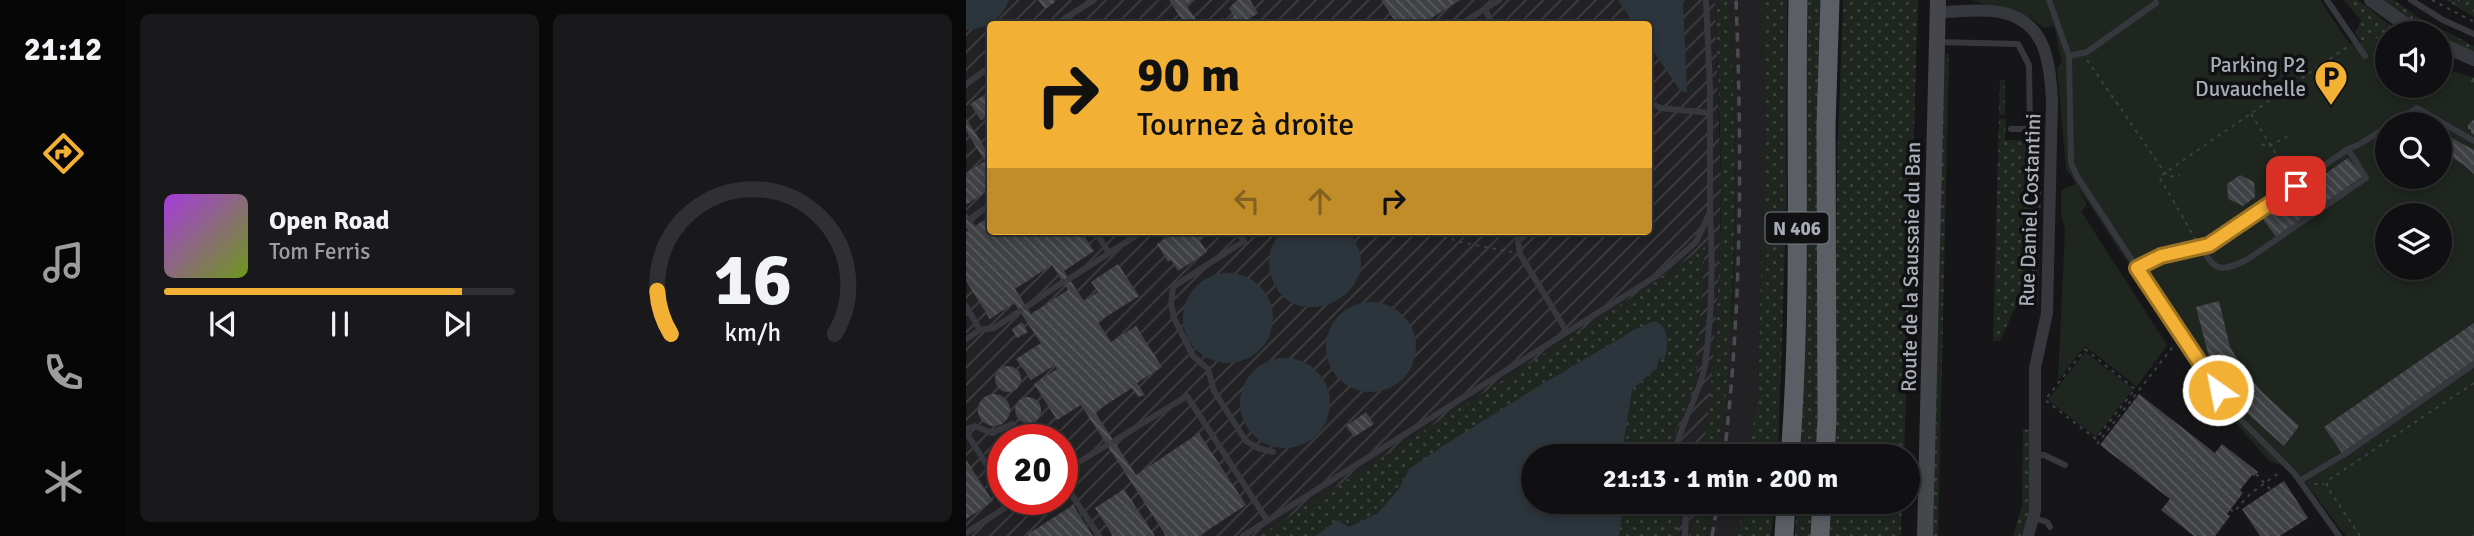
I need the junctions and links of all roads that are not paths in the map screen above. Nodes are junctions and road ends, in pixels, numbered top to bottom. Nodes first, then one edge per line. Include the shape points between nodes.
1 (1094, 0) edge
2 (1499, 0) edge
3 (1706, 0) edge
4 (1798, 0) edge
5 (1830, 0) edge
6 (1986, 0) edge
7 (2049, 0) edge
8 (2327, 0) edge
9 (2371, 0) edge
10 (2411, 0) edge
11 (2156, 3) dead end
12 (1938, 6) edge
13 (1485, 9) junction
14 (1979, 12) junction
15 (1061, 21) edge
16 (1466, 21) edge
17 (1491, 21) edge
18 (2398, 21) edge
19 (2474, 34) edge
20 (1937, 42) junction
21 (2452, 49) edge
22 (2365, 56) dead end
23 (2069, 57) junction
24 (2474, 59) edge
25 (987, 69) edge
26 (966, 84) edge
27 (1652, 103) edge
28 (1710, 113) junction
29 (2452, 128) edge
30 (2011, 129) dead end
31 (2375, 134) edge
32 (2474, 141) edge
33 (2348, 149) junction
34 (987, 207) edge
35 (1710, 212) junction
36 (970, 219) dead end
37 (1098, 235) edge
38 (1137, 235) edge
39 (1240, 235) edge
40 (1526, 235) edge
41 (2200, 247) junction
42 (1109, 253) junction
43 (2137, 268) junction
44 (966, 306) edge
45 (980, 330) junction
46 (1567, 332) junction
47 (966, 340) edge
48 (2474, 363) edge
49 (966, 430) edge
50 (987, 431) edge
51 (1676, 444) edge
52 (1791, 444) edge
53 (1826, 444) edge
54 (1273, 452) dead end
55 (2034, 455) junction
56 (1078, 461) edge
57 (987, 465) edge
58 (2065, 465) dead end
59 (2301, 480) junction
60 (1078, 504) edge
61 (1686, 514) edge
62 (1785, 514) edge
63 (1821, 514) edge
64 (990, 515) edge
65 (2034, 517) junction
66 (1267, 520) junction
67 (2050, 527) dead end
68 (966, 533) edge
69 (1099, 536) edge
70 (1243, 536) edge
71 (1685, 536) edge
72 (1784, 536) edge
73 (1820, 536) edge
74 (1925, 536) edge
75 (2028, 536) edge
76 (2339, 536) edge

1 - 15 lane
2 - 13 lane
3 - 28 lane
4 - 52 highway, N 406 via 1797,305
5 - 53 highway, N 406
6 - 14 lane
7 - 23 lane
8 - 22 lane
9 - 18 street
10 - 19 lane
11 - 23 lane via 2087,52
12 - 14 street, Rue Daniel Costantini
12 - 20 main road, Route de la Saussaie du Ban
13 - 16 lane
13 - 17 lane
14 - 55 street, Rue Daniel Costantini via 1999,12 2026,22 2045,47 2051,71 2048,313 2035,368
20 - 30 lane via 2018,44 2029,65 2030,129
20 - 74 main road, Route de la Saussaie du Ban
21 - 24 street
23 - 43 lane via 2071,163
25 - 26 lane
27 - 28 lane
28 - 35 lane
29 - 32 lane
31 - 33 lane
33 - 41 lane
33 - 41 lane via 2366,178 2248,259 2228,269 2216,267
34 - 36 lane
35 - 46 lane via 1696,242 1658,275
35 - 51 lane via 1711,296 1705,368
37 - 42 lane
38 - 42 lane
39 - 54 lane via 1244,241 1172,287 1171,304 1193,356 1208,369 1214,391 1246,441
40 - 46 lane via 1518,241 1520,254
41 - 43 lane via 2161,256
42 - 45 lane via 994,328
43 - 59 lane via 2230,409
44 - 45 lane
45 - 47 lane
46 - 66 lane
48 - 59 lane
49 - 50 lane via 975,426
49 - 57 lane
55 - 58 lane
55 - 65 street, Rue Daniel Costantini
56 - 66 lane via 1187,396
59 - 76 lane
60 - 69 lane
61 - 71 lane
62 - 72 highway
63 - 73 highway
64 - 68 lane
65 - 67 lane
65 - 75 street, Rue Daniel Costantini
66 - 70 lane

